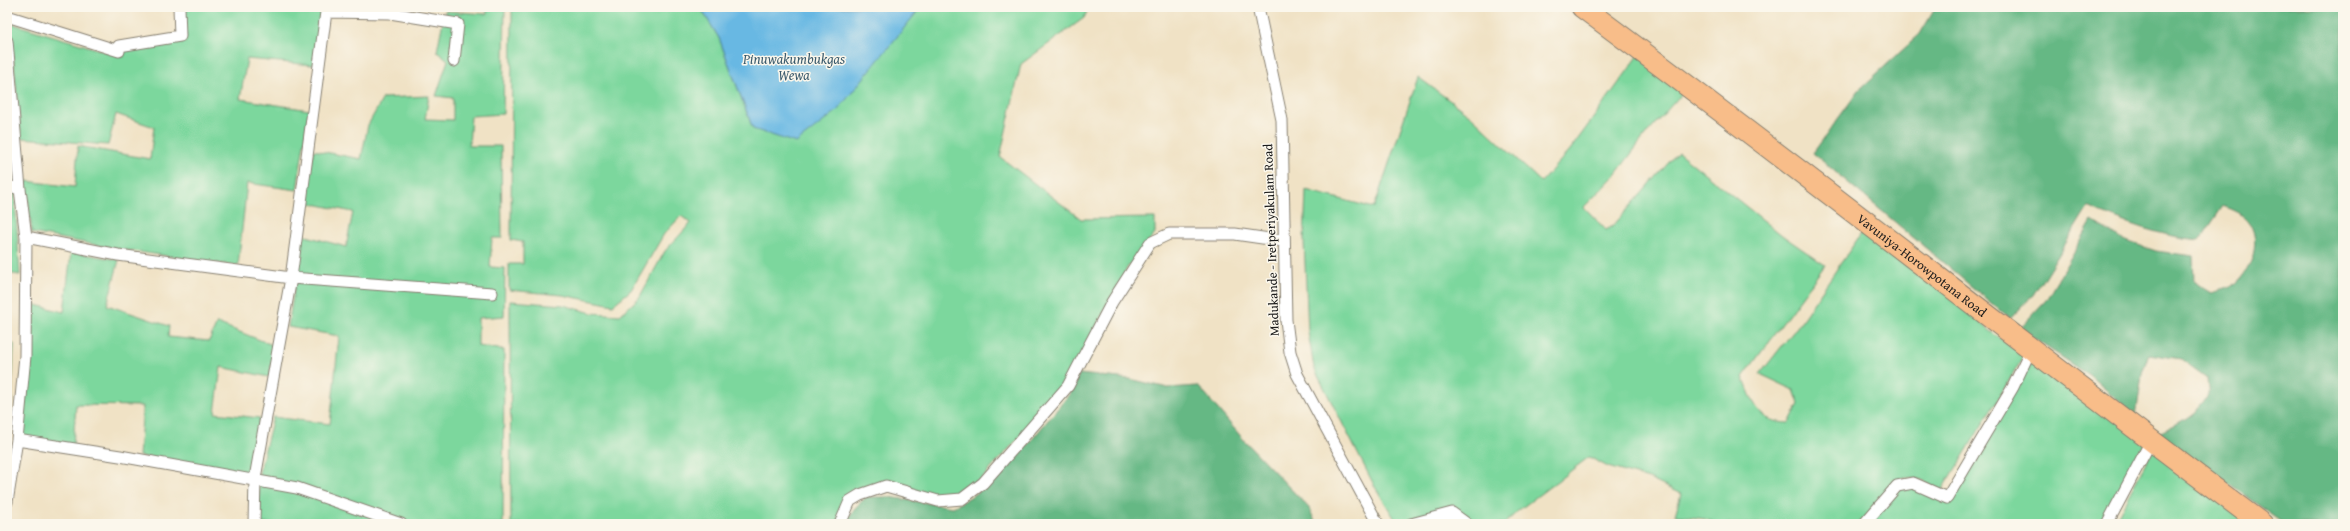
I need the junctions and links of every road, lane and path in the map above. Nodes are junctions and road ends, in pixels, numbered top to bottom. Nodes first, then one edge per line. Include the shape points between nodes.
1 (179, 7) edge
2 (1258, 7) edge
3 (1582, 7) edge
4 (325, 10) edge
5 (390, 10) edge
6 (7, 16) edge
7 (7, 41) edge
8 (454, 61) dead end
9 (7, 186) edge
10 (20, 189) junction
11 (26, 237) junction
12 (1283, 241) junction
13 (291, 278) junction
14 (492, 293) dead end
15 (2031, 349) junction
16 (17, 440) junction
17 (2151, 441) junction
18 (255, 478) junction
19 (7, 502) edge
20 (254, 524) edge
21 (401, 524) edge
22 (840, 524) edge
23 (1378, 524) edge
24 (1411, 524) edge
25 (1467, 524) edge
26 (1864, 524) edge
27 (2107, 524) edge
28 (2262, 524) edge

1 - 6 street via 180,36 119,46 120,51
2 - 12 street, Madukande - Iretperiyakulam Road via 1282,120
3 - 15 highway, Vavuniya-Horowpotana Road via 1739,123
4 - 5 street
4 - 13 street
5 - 8 street via 458,24
7 - 10 street
9 - 10 street
10 - 11 street
11 - 13 street via 118,255
11 - 16 street via 25,356
12 - 22 street via 1235,234 1169,234 1150,243 1112,302 1068,386 983,483 962,499 938,501 886,486 850,501
12 - 23 street, Madukande - Iretperiyakulam Road via 1286,320 1290,352 1297,374
13 - 14 street
13 - 18 street
15 - 17 highway, Vavuniya-Horowpotana Road
15 - 26 street via 2013,386 1947,498 1913,483 1896,486
16 - 18 street
16 - 19 street
17 - 27 street
17 - 28 highway, Vavuniya-Horowpotana Road
18 - 20 street
18 - 21 street via 297,488
24 - 25 street via 1452,513

